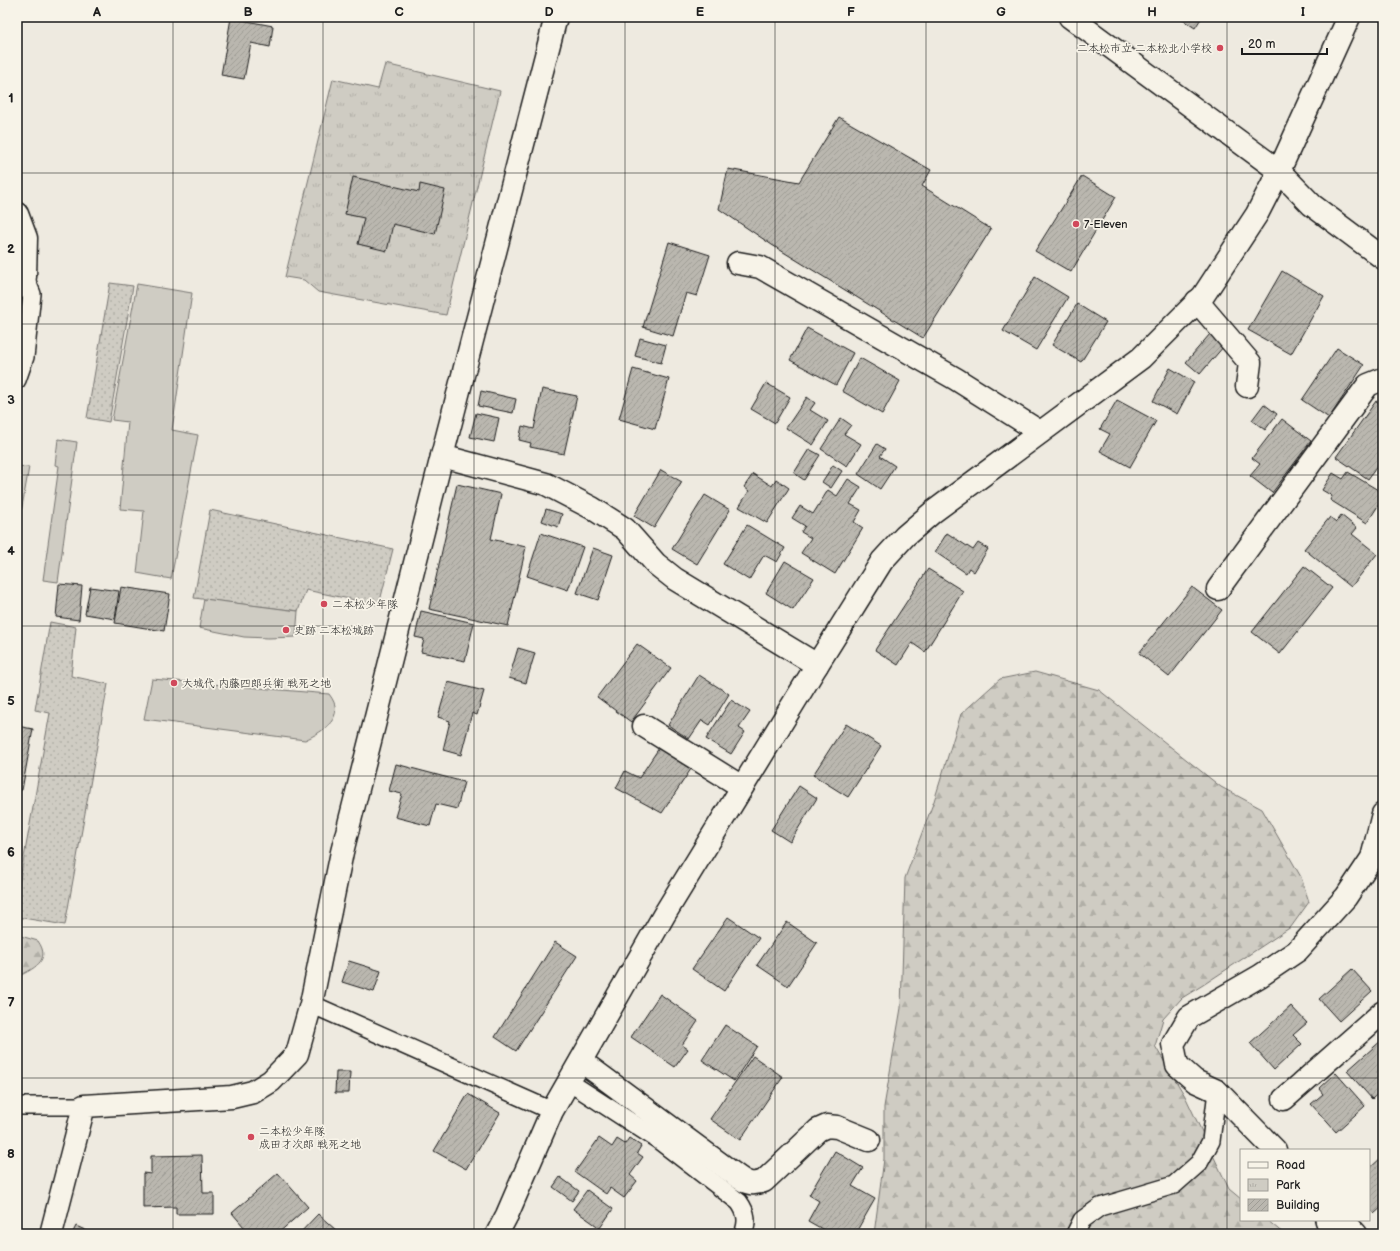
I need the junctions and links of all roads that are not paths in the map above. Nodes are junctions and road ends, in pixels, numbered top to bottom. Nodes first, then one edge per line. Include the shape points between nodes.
1 (556, 17) edge
2 (1070, 17) edge
3 (1349, 17) edge
4 (1279, 171) junction
5 (17, 214) edge
6 (1383, 258) edge
7 (738, 263) dead end
8 (21, 283) edge
9 (1197, 302) junction
10 (1383, 379) edge
11 (17, 380) edge
12 (1247, 386) dead end
13 (1040, 432) junction
14 (442, 456) junction
15 (1218, 589) dead end
16 (817, 665) junction
17 (644, 726) dead end
18 (742, 788) junction
19 (1383, 814) edge
20 (1377, 852) edge
21 (312, 1004) junction
22 (1383, 1012) edge
23 (581, 1061) junction
24 (569, 1082) junction
25 (1217, 1091) junction
26 (1284, 1099) dead end
27 (17, 1106) edge
28 (84, 1106) junction
29 (552, 1111) junction
30 (869, 1140) dead end
31 (1274, 1149) edge
32 (1324, 1221) edge
33 (1344, 1221) edge
34 (51, 1234) edge
35 (497, 1234) edge
36 (743, 1234) edge
37 (1075, 1234) edge
38 (1329, 1234) edge
39 (1356, 1234) edge

1 - 14 street
2 - 4 street
3 - 4 street
4 - 6 street via 1312,205
4 - 9 street via 1258,214
5 - 8 street via 26,238
7 - 13 street via 767,271 956,379
8 - 11 lane via 32,294 25,357
9 - 12 street via 1250,363
9 - 13 street via 1141,358
10 - 15 street via 1368,386
13 - 16 street via 905,536 882,562
14 - 16 street via 546,484 592,508 625,529 656,564 675,579
14 - 21 street via 342,852
16 - 18 street
17 - 18 street
18 - 23 street via 664,915
19 - 20 street
20 - 25 street via 1346,897 1297,951 1260,976 1189,1017 1173,1044 1177,1065 1195,1081
21 - 28 street via 297,1054 271,1081 253,1092 232,1097
21 - 29 lane
22 - 26 street
23 - 24 street
23 - 30 street via 749,1184 764,1181 818,1130 827,1126 837,1127
24 - 29 street
24 - 36 lane via 657,1139 739,1202 745,1211 746,1226
25 - 31 street
25 - 37 lane via 1211,1141 1199,1163 1174,1185 1100,1207 1082,1220
27 - 28 lane
28 - 34 street
29 - 35 street
32 - 38 lane
33 - 39 street

